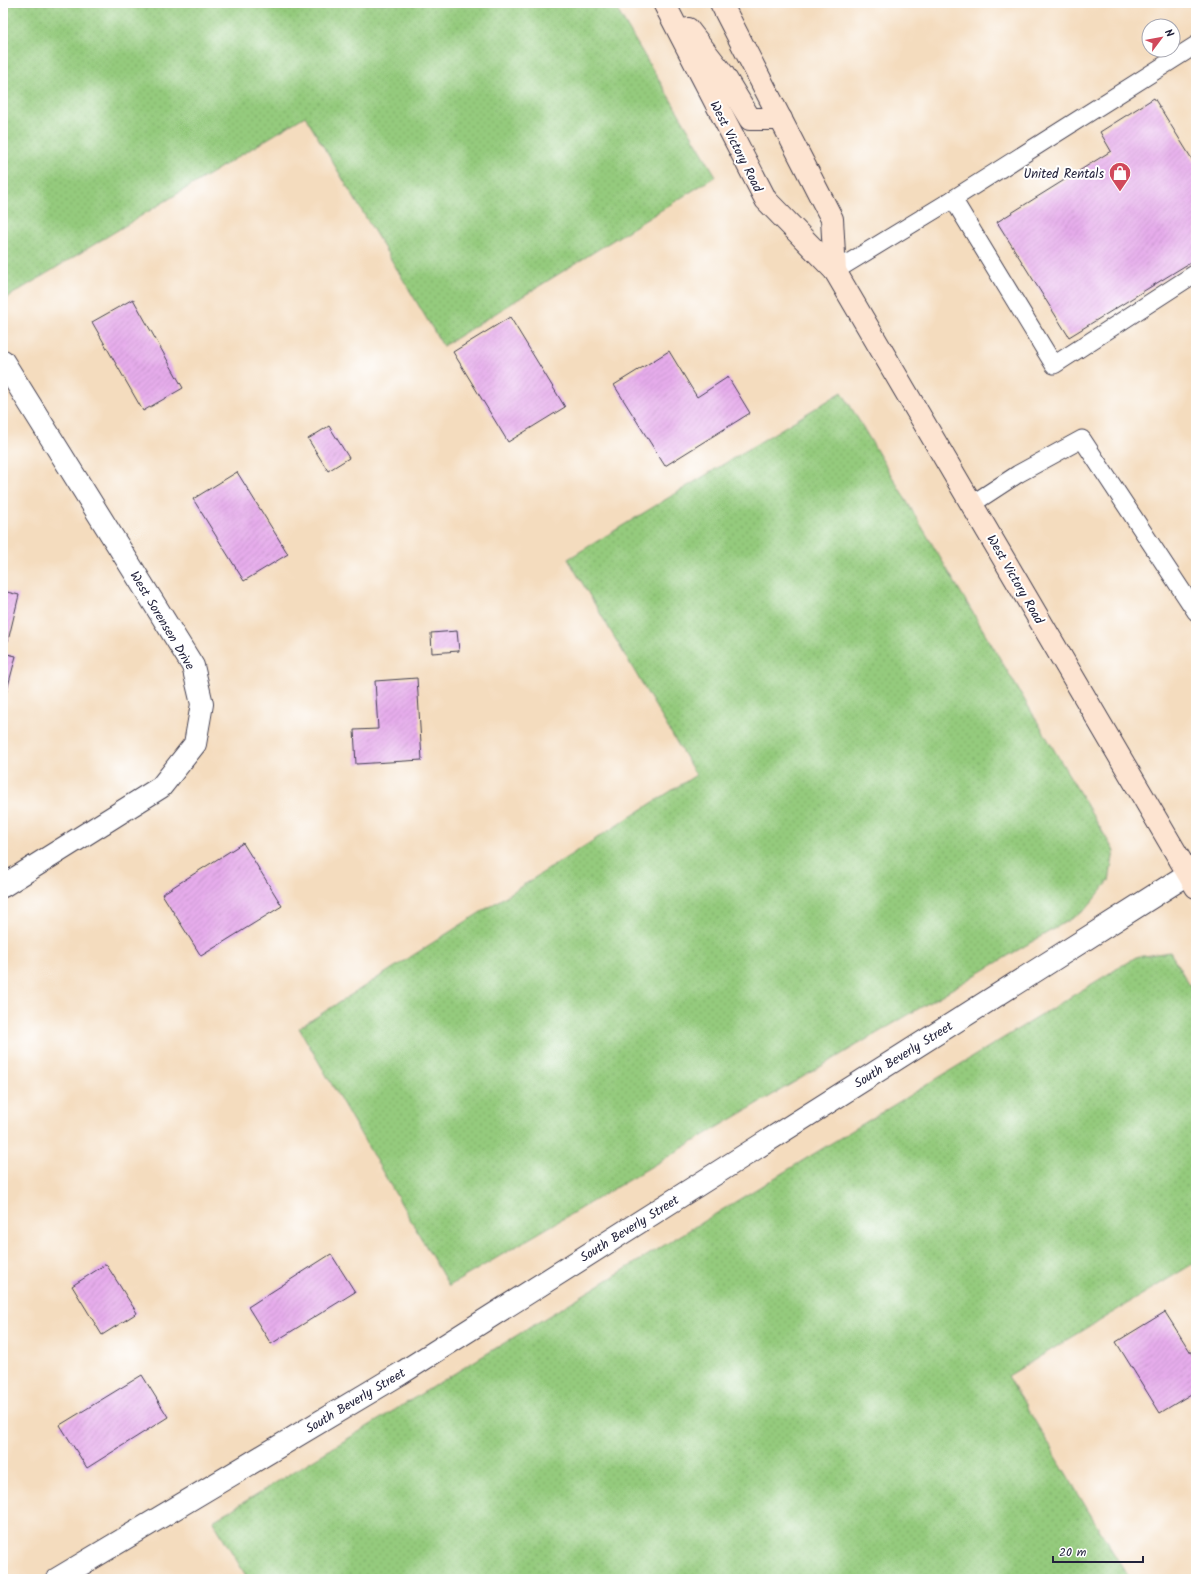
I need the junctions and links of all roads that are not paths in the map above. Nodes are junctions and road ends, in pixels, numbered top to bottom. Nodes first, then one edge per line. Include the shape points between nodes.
1 (664, 3) edge
2 (668, 3) edge
3 (721, 3) edge
4 (1196, 45) edge
5 (780, 119) junction
6 (953, 198) junction
7 (835, 271) junction
8 (1196, 273) edge
9 (3, 361) edge
10 (972, 504) junction
11 (1196, 612) edge
12 (1193, 876) edge
13 (3, 886) edge
14 (57, 1579) edge

1 - 7 main road, West Victory Road via 766,200
2 - 5 main road, West Victory Road via 724,74 750,119
3 - 5 main road, West Victory Road
4 - 6 lane
5 - 7 main road, West Victory Road via 832,219
6 - 7 lane
6 - 8 lane via 1054,365
7 - 10 main road, West Victory Road
9 - 13 street, West Sorensen Drive via 193,666 202,704 195,744 161,787
10 - 11 lane via 1018,474 1082,439
10 - 12 main road, West Victory Road
12 - 14 street, South Beverly Street via 406,1369

